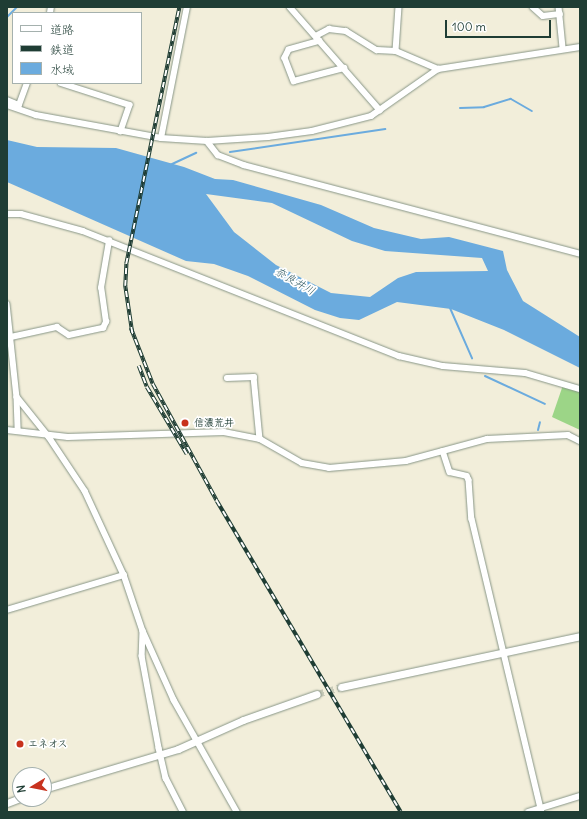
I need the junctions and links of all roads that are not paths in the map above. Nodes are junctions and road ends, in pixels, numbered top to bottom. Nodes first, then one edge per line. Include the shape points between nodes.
1 (187, 7) edge
2 (290, 7) edge
3 (399, 7) edge
4 (533, 7) edge
5 (559, 7) edge
6 (560, 14) junction
7 (318, 38) junction
8 (580, 47) edge
9 (563, 48) junction
10 (396, 51) junction
11 (344, 68) junction
12 (438, 69) junction
13 (27, 84) edge
14 (64, 84) edge
15 (7, 100) edge
16 (7, 105) edge
17 (380, 110) junction
18 (121, 131) junction
19 (161, 138) junction
20 (206, 141) junction
21 (7, 214) edge
22 (109, 241) junction
23 (580, 254) edge
24 (7, 304) edge
25 (11, 337) junction
26 (227, 378) dead end
27 (580, 389) edge
28 (17, 397) junction
29 (7, 430) edge
30 (18, 430) junction
31 (50, 437) junction
32 (260, 439) junction
33 (580, 441) edge
34 (443, 451) junction
35 (124, 575) junction
36 (7, 610) edge
37 (143, 631) junction
38 (580, 636) edge
39 (504, 650) junction
40 (341, 687) tunnel mouth
41 (317, 694) tunnel mouth
42 (196, 741) junction
43 (160, 756) junction
44 (52, 786) edge
45 (580, 796) edge
46 (542, 810) edge
47 (182, 812) edge
48 (236, 812) edge
49 (528, 812) edge

1 - 19 street
2 - 7 street
3 - 10 street
4 - 6 street via 543,16
5 - 6 street
6 - 9 street
7 - 10 street via 329,29 346,31 377,50
7 - 11 street
7 - 11 street via 289,50 285,58 294,81
8 - 9 street
9 - 12 street
10 - 12 street
11 - 17 street
12 - 17 street
13 - 15 street via 19,105
14 - 18 street via 130,105
16 - 18 street via 36,115
17 - 20 street via 354,122 312,131
18 - 19 street
19 - 20 street
20 - 23 street via 218,155 244,165
21 - 22 street via 57,223
22 - 25 street via 101,288 106,322 103,328 69,335 57,328
22 - 27 street via 399,356 443,366 525,373
24 - 25 street
25 - 28 street
26 - 32 street via 254,377
28 - 30 street
28 - 31 street
29 - 30 street
30 - 31 street
31 - 32 street via 224,432
31 - 35 street via 85,491
32 - 34 street via 302,463 329,468 394,463
33 - 34 street via 568,435 487,439
34 - 39 street via 450,472 467,476 469,480 472,519
35 - 36 street
35 - 37 street
37 - 42 street
37 - 43 street via 142,656
38 - 39 street
39 - 40 street
39 - 46 street
41 - 42 street
42 - 43 street
42 - 48 street
43 - 44 street via 83,775
43 - 47 street
45 - 46 street
46 - 49 street

